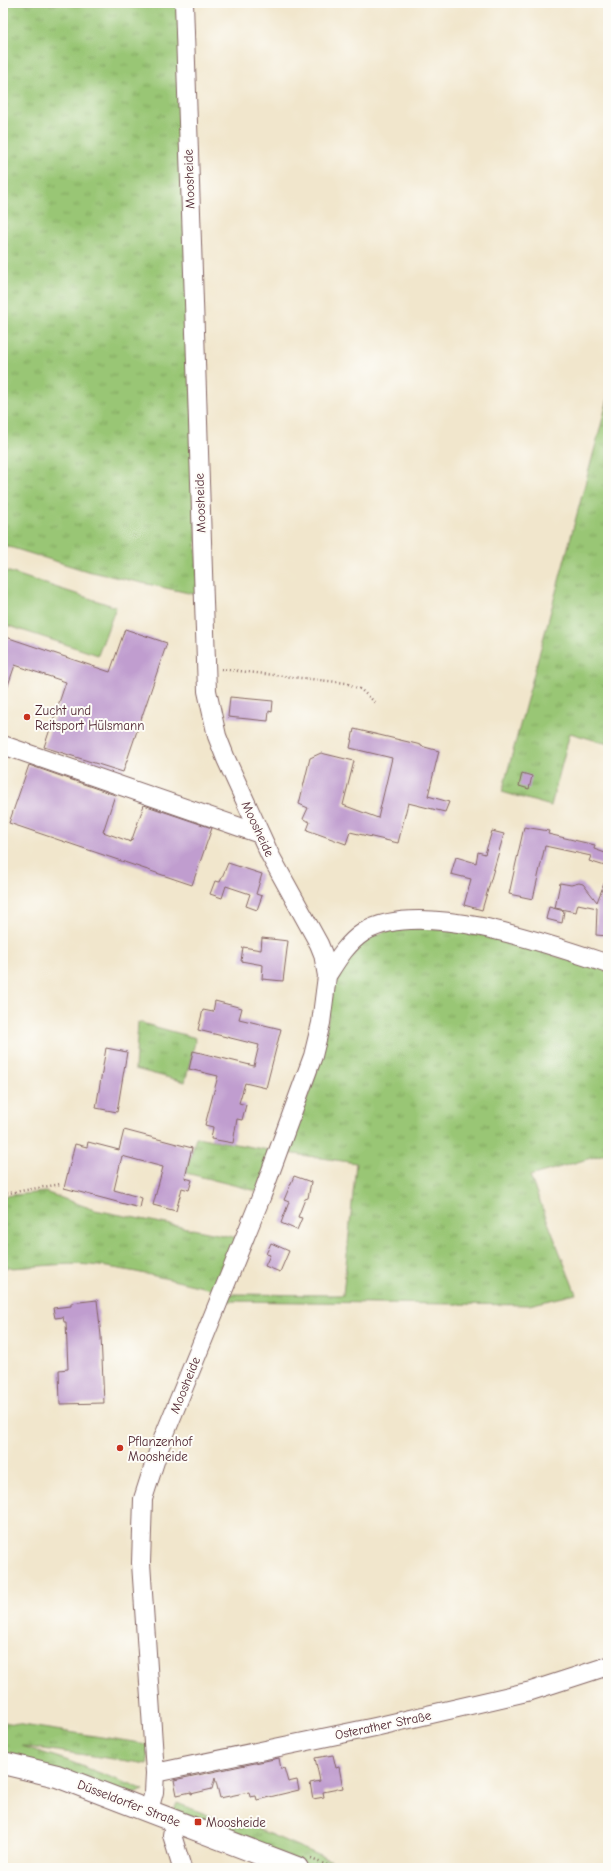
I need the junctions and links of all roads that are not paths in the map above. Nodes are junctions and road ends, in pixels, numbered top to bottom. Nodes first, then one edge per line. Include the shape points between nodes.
1 (184, 3) edge
2 (3, 745) edge
3 (260, 834) junction
4 (608, 964) edge
5 (327, 976) junction
6 (608, 1666) edge
7 (3, 1762) edge
8 (155, 1773) junction
9 (150, 1810) junction
10 (175, 1820) junction
11 (182, 1868) edge
12 (297, 1868) edge

1 - 3 street, Moosheide via 208,698 220,744
2 - 3 street
3 - 5 street, Moosheide via 319,944
4 - 5 street, Moosheide via 480,927 426,919 392,922 364,932 346,948
5 - 8 street, Moosheide via 319,1035 305,1081 262,1195 160,1446 143,1499 141,1563
6 - 8 street, Osterather Straße via 526,1692
7 - 9 main road, Düsseldorfer Straße via 57,1776
8 - 9 street, Moosheide
9 - 10 main road, Düsseldorfer Straße
10 - 11 street via 172,1835
10 - 12 main road, Düsseldorfer Straße

